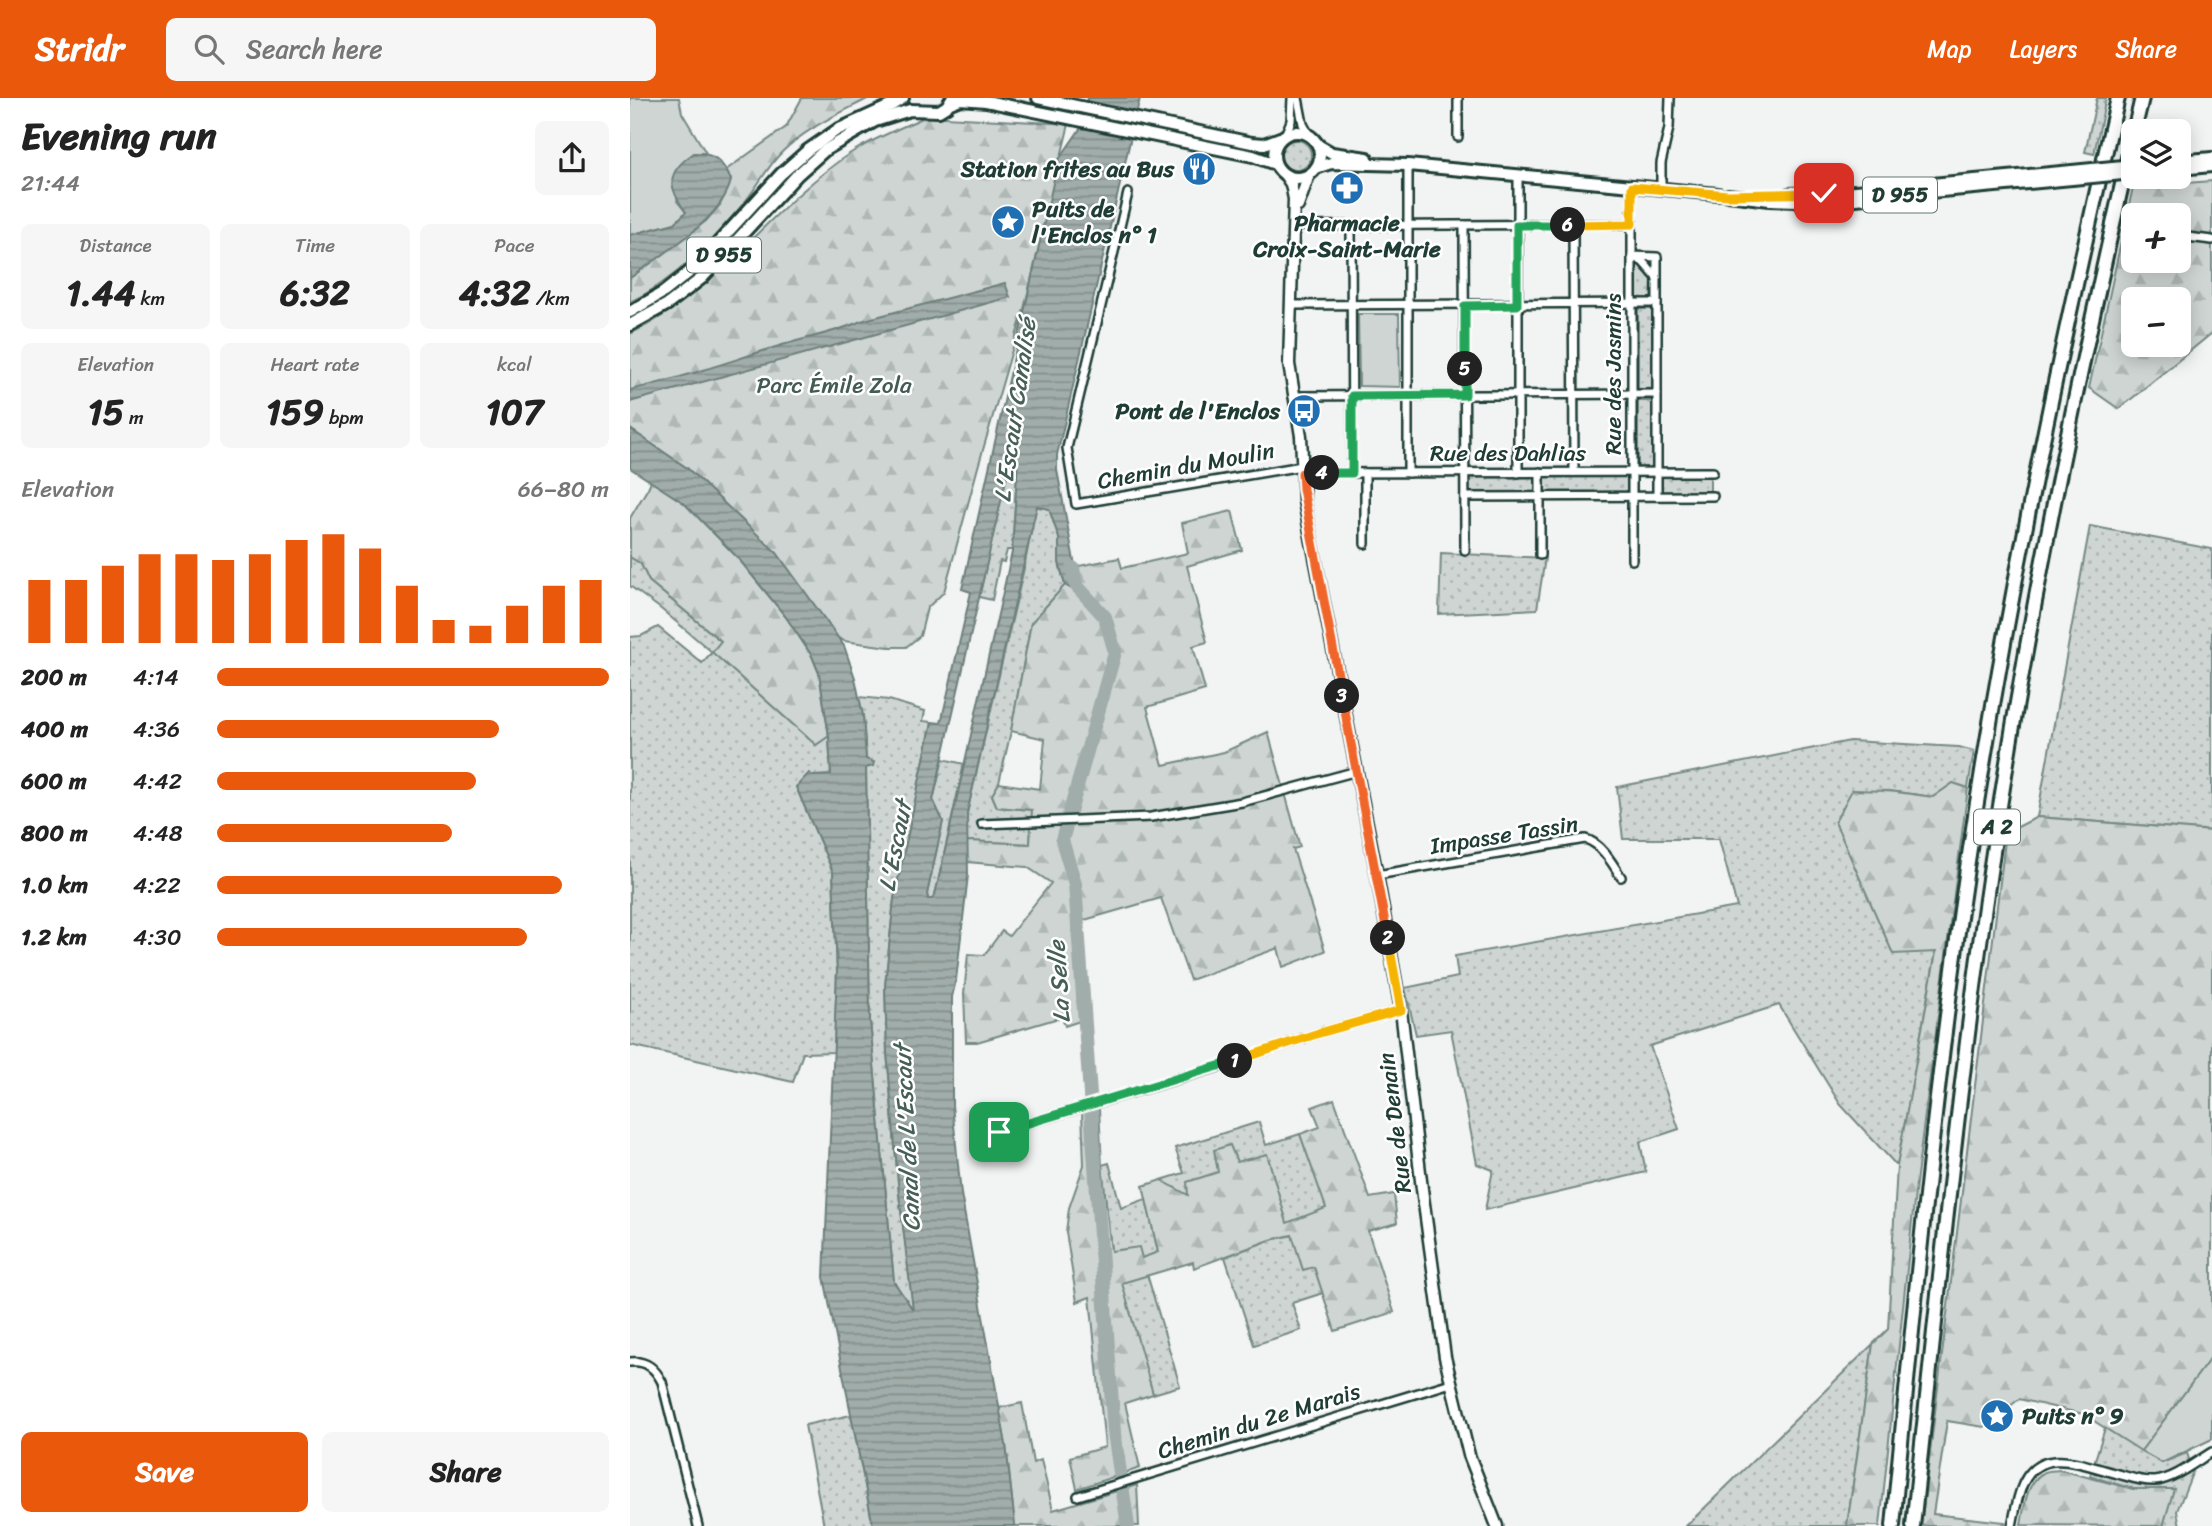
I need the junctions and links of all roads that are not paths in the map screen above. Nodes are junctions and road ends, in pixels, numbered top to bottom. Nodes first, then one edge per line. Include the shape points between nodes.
1 (902, 98) edge
2 (912, 98) edge
3 (1038, 98) edge
4 (1295, 98) edge
5 (1458, 98) edge
6 (1670, 98) edge
7 (2118, 98) edge
8 (2142, 98) edge
9 (951, 101) edge
10 (923, 110) junction
11 (2137, 119) edge
12 (1309, 135) junction
13 (1282, 137) junction
14 (1458, 137) dead end
15 (1318, 145) junction
16 (2212, 158) edge
17 (2191, 160) edge
18 (1275, 164) junction
19 (1408, 166) junction
20 (2212, 166) edge
21 (2121, 167) edge
22 (2191, 168) edge
23 (1313, 171) junction
24 (2121, 173) edge
25 (1285, 175) junction
26 (2072, 175) junction
27 (1518, 176) junction
28 (1632, 187) junction
29 (2122, 189) edge
30 (1661, 190) junction
31 (1128, 193) dead end
32 (1294, 223) junction
33 (1632, 224) junction
34 (1351, 225) junction
35 (1407, 225) junction
36 (1464, 225) junction
37 (1517, 225) junction
38 (1573, 225) junction
39 (2191, 237) edge
40 (2212, 240) edge
41 (1632, 256) junction
42 (1657, 278) junction
43 (1657, 303) junction
44 (1633, 304) junction
45 (1290, 305) junction
46 (1352, 305) junction
47 (1408, 305) junction
48 (1517, 305) junction
49 (1574, 305) junction
50 (1465, 306) junction
51 (630, 312) edge
52 (630, 325) edge
53 (1633, 394) junction
54 (1657, 394) junction
55 (1465, 395) junction
56 (1517, 395) junction
57 (1574, 395) junction
58 (1293, 396) junction
59 (1352, 396) junction
60 (1408, 396) junction
61 (1302, 470) junction
62 (1518, 472) junction
63 (1540, 472) junction
64 (1574, 472) junction
65 (1632, 472) junction
66 (1657, 472) junction
67 (1713, 472) dead end
68 (1352, 473) junction
69 (1365, 473) junction
70 (1408, 473) junction
71 (1465, 473) junction
72 (1633, 496) junction
73 (1657, 496) junction
74 (1713, 496) dead end
75 (1465, 497) junction
76 (1540, 497) junction
77 (1365, 544) dead end
78 (1465, 550) dead end
79 (1540, 555) dead end
80 (1632, 560) dead end
81 (1357, 771) junction
82 (982, 824) dead end
83 (1377, 875) junction
84 (1621, 877) dead end
85 (1401, 1010) junction
86 (999, 1132) dead end
87 (630, 1362) edge
88 (1451, 1383) junction
89 (2212, 1452) edge
90 (1079, 1496) dead end
91 (698, 1526) edge
92 (1497, 1526) edge
93 (1893, 1526) edge
94 (1913, 1526) edge
95 (2012, 1526) edge

1 - 51 main road, D 955 via 817,143 788,167 697,266
2 - 10 main road
3 - 13 main road via 1257,143
4 - 12 street
4 - 13 street
5 - 14 street
6 - 30 street
7 - 93 highway, A 2 via 2042,442 1982,768 1941,1056
8 - 11 highway, A 2
9 - 10 main road via 936,112
9 - 18 main road via 974,99 1074,118
10 - 52 main road, D 955 via 883,118 825,150 702,278
12 - 13 main road via 1297,131
12 - 15 main road
13 - 18 main road via 1274,150
15 - 19 main road, D 955 via 1332,153
15 - 23 main road via 1320,158
16 - 17 main road
18 - 25 main road
19 - 23 main road, D 955 via 1331,163
19 - 27 main road, D 955
19 - 35 street
20 - 22 main road
21 - 26 main road, D 955, bridge
23 - 25 main road via 1296,178
23 - 32 street
24 - 26 main road, D 955, bridge
25 - 32 street via 1294,193
26 - 30 main road, D 955 via 1845,192 1723,195
27 - 28 main road, D 955
27 - 37 street
28 - 30 main road, D 955
28 - 33 street, Rue des Jasmins
29 - 94 highway, A 2 via 2057,485 2000,808 1965,1057
31 - 61 street, Chemin du Moulin via 1068,444 1076,505
32 - 34 street
32 - 45 street, Rue de Denain
33 - 38 street
33 - 41 street, Rue des Jasmins
34 - 35 street
34 - 46 street
35 - 36 street
35 - 47 street
36 - 37 street
36 - 50 street
37 - 38 street
37 - 48 street
38 - 49 street
39 - 40 street
41 - 42 street
41 - 42 street via 1657,257
41 - 44 street, Rue des Jasmins
42 - 43 street
43 - 44 street
43 - 54 street
44 - 49 street
44 - 53 street, Rue des Jasmins
45 - 46 street
45 - 58 street, Rue de Denain
46 - 47 street
46 - 59 street
47 - 50 street
47 - 60 street
48 - 49 street
48 - 50 street
48 - 56 street
49 - 57 street
50 - 55 street
53 - 54 street
53 - 57 street
53 - 65 street, Rue des Jasmins
54 - 66 street
55 - 56 street
55 - 60 street
55 - 71 street
56 - 57 street
56 - 62 street
57 - 64 street
58 - 59 street
58 - 61 street, Rue de Denain
59 - 60 street
59 - 68 street
60 - 70 street
61 - 68 street, Rue des Dahlias
61 - 81 street, Rue de Denain via 1312,545
62 - 63 street, Rue des Dahlias
62 - 71 street, Rue des Dahlias
63 - 64 street, Rue des Dahlias
63 - 76 street
64 - 65 street, Rue des Dahlias
65 - 66 street, Rue des Dahlias
65 - 72 street, Rue des Jasmins
66 - 67 street, Rue des Dahlias
66 - 73 street
68 - 69 street, Rue des Dahlias
69 - 70 street, Rue des Dahlias
69 - 77 street
70 - 71 street, Rue des Dahlias
71 - 75 street
72 - 73 street
72 - 76 street
72 - 80 street, Rue des Jasmins
73 - 74 street
75 - 76 street
75 - 78 street
76 - 79 street
81 - 82 street via 1232,804 1142,818
81 - 83 street, Rue de Denain
83 - 84 street, Impasse Tassin via 1585,839 1597,845
83 - 85 street, Rue de Denain
85 - 86 street
85 - 88 street, Rue de Denain via 1437,1308
87 - 91 street via 647,1364 664,1388
88 - 90 street, Chemin du 2e Marais
88 - 92 street, Rue de Denain via 1476,1475
89 - 95 street via 2177,1473 2145,1481 2066,1461 2042,1463 2023,1483

